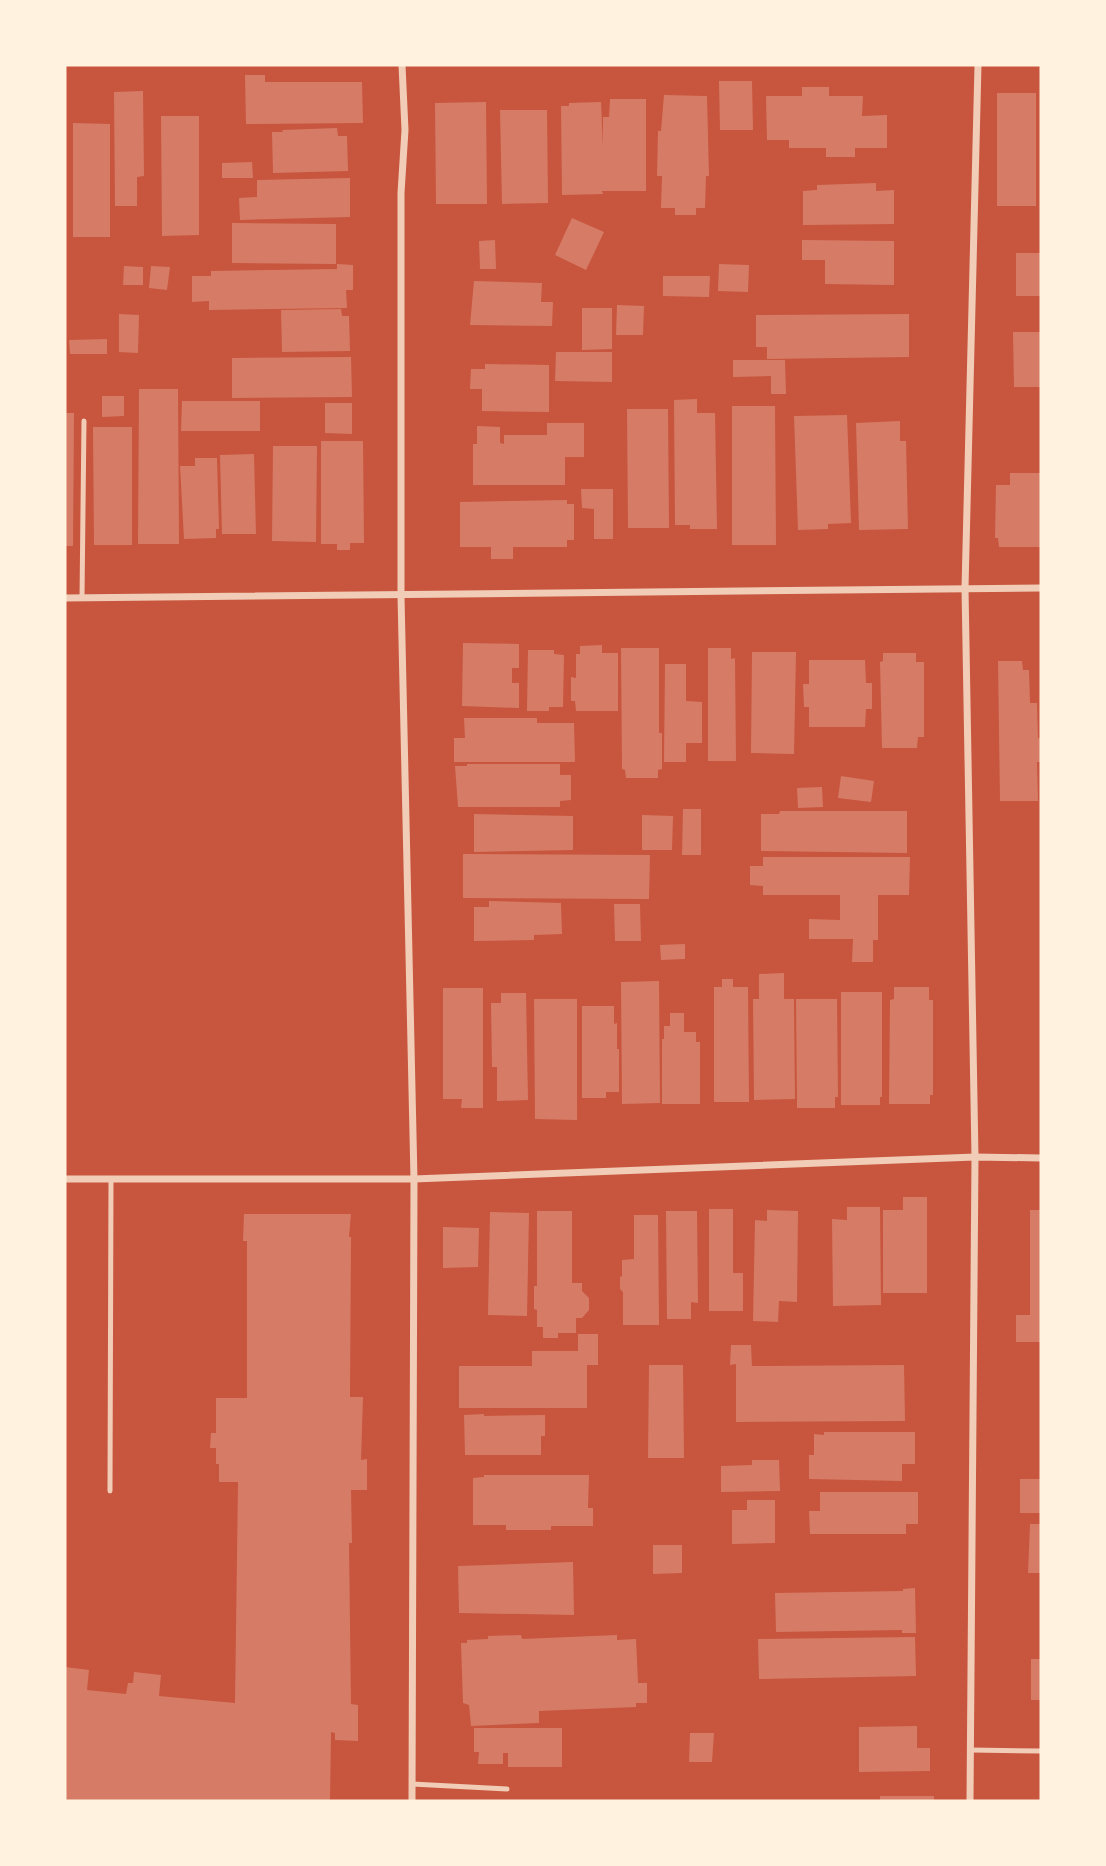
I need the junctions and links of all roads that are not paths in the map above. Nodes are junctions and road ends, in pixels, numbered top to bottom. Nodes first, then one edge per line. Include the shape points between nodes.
1 (402, 65) edge
2 (978, 65) edge
3 (84, 421) dead end
4 (965, 588) junction
5 (1041, 588) edge
6 (401, 596) junction
7 (65, 598) edge
8 (82, 598) junction
9 (975, 1157) junction
10 (1041, 1158) edge
11 (65, 1179) edge
12 (111, 1179) junction
13 (414, 1179) junction
14 (110, 1491) dead end
15 (971, 1750) junction
16 (1041, 1751) edge
17 (412, 1784) junction
18 (508, 1789) dead end
19 (412, 1801) edge
20 (970, 1801) edge

1 - 6 street
2 - 4 street
3 - 8 lane
4 - 5 street
4 - 6 street
4 - 9 street
6 - 8 street
6 - 13 street
7 - 8 street
9 - 10 street
9 - 13 street
9 - 15 street
11 - 12 street
12 - 13 street
12 - 14 lane
13 - 17 street
15 - 16 lane
15 - 20 street
17 - 18 lane
17 - 19 street

